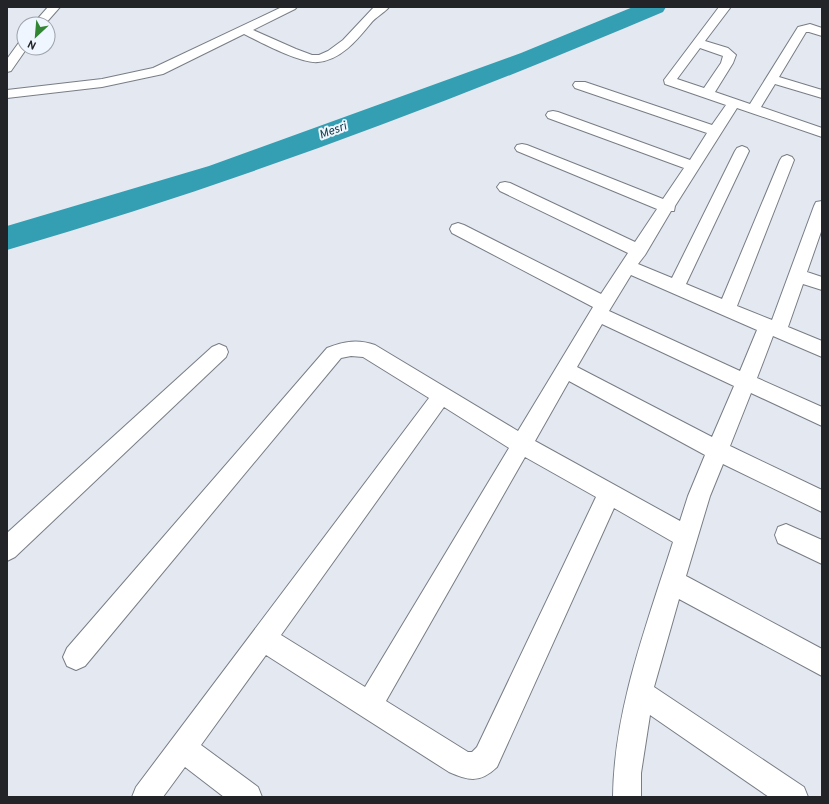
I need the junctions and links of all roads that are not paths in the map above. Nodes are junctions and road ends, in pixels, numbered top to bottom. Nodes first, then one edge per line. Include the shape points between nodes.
1 (54, 7) edge
2 (291, 7) edge
3 (383, 7) edge
4 (724, 8) edge
5 (46, 16) edge
6 (246, 30) junction
7 (822, 32) edge
8 (698, 43) junction
9 (16, 55) edge
10 (7, 68) edge
11 (772, 79) junction
12 (580, 85) dead end
13 (7, 94) edge
14 (707, 94) junction
15 (822, 94) edge
16 (734, 103) junction
17 (753, 109) junction
18 (553, 115) dead end
19 (715, 131) junction
20 (822, 133) edge
21 (522, 148) dead end
22 (742, 151) dead end
23 (787, 160) dead end
24 (693, 166) junction
25 (505, 187) dead end
26 (822, 206) edge
27 (668, 207) junction
28 (458, 229) dead end
29 (633, 259) junction
30 (798, 275) junction
31 (822, 284) edge
32 (676, 287) junction
33 (727, 308) junction
34 (601, 309) junction
35 (773, 328) junction
36 (822, 348) edge
37 (220, 352) dead end
38 (566, 370) junction
39 (746, 382) junction
40 (442, 396) junction
41 (822, 417) edge
42 (522, 444) junction
43 (718, 451) junction
44 (609, 493) junction
45 (822, 501) edge
46 (786, 534) dead end
47 (687, 537) junction
48 (7, 549) edge
49 (822, 552) edge
50 (672, 582) junction
51 (263, 638) junction
52 (76, 657) dead end
53 (822, 663) edge
54 (640, 693) junction
55 (369, 705) junction
56 (182, 748) junction
57 (146, 797) edge
58 (248, 797) edge
59 (627, 797) edge
60 (794, 797) edge

1 - 5 street
2 - 6 street
3 - 6 street via 371,14 344,44 328,55 316,59
4 - 8 street
6 - 13 street via 158,71 135,78
7 - 11 street via 810,28 802,30
8 - 14 street via 730,55
8 - 14 street via 670,81
9 - 10 street
11 - 15 street
11 - 17 street
12 - 19 street
14 - 16 street
16 - 17 street
16 - 19 street
17 - 20 street
18 - 24 street
19 - 24 street
21 - 27 street
22 - 32 street
23 - 33 street
24 - 27 street
25 - 29 street
26 - 30 street
27 - 29 street
28 - 34 street
29 - 32 street
29 - 34 street
30 - 31 street
30 - 35 street
32 - 33 street
33 - 35 street
34 - 38 street
34 - 39 street
35 - 36 street
35 - 39 street
37 - 48 street
38 - 42 street
38 - 43 street
39 - 41 street
39 - 43 street
40 - 42 street
40 - 51 street
40 - 52 street via 368,350 346,348 334,353
42 - 44 street
42 - 55 street
43 - 45 street
43 - 47 street via 699,496
44 - 47 street
44 - 55 street via 487,757 479,764 467,767
46 - 49 street
47 - 50 street
50 - 53 street
50 - 54 street
51 - 55 street
51 - 56 street
54 - 59 street via 628,766
54 - 60 street
56 - 57 street
56 - 58 street

